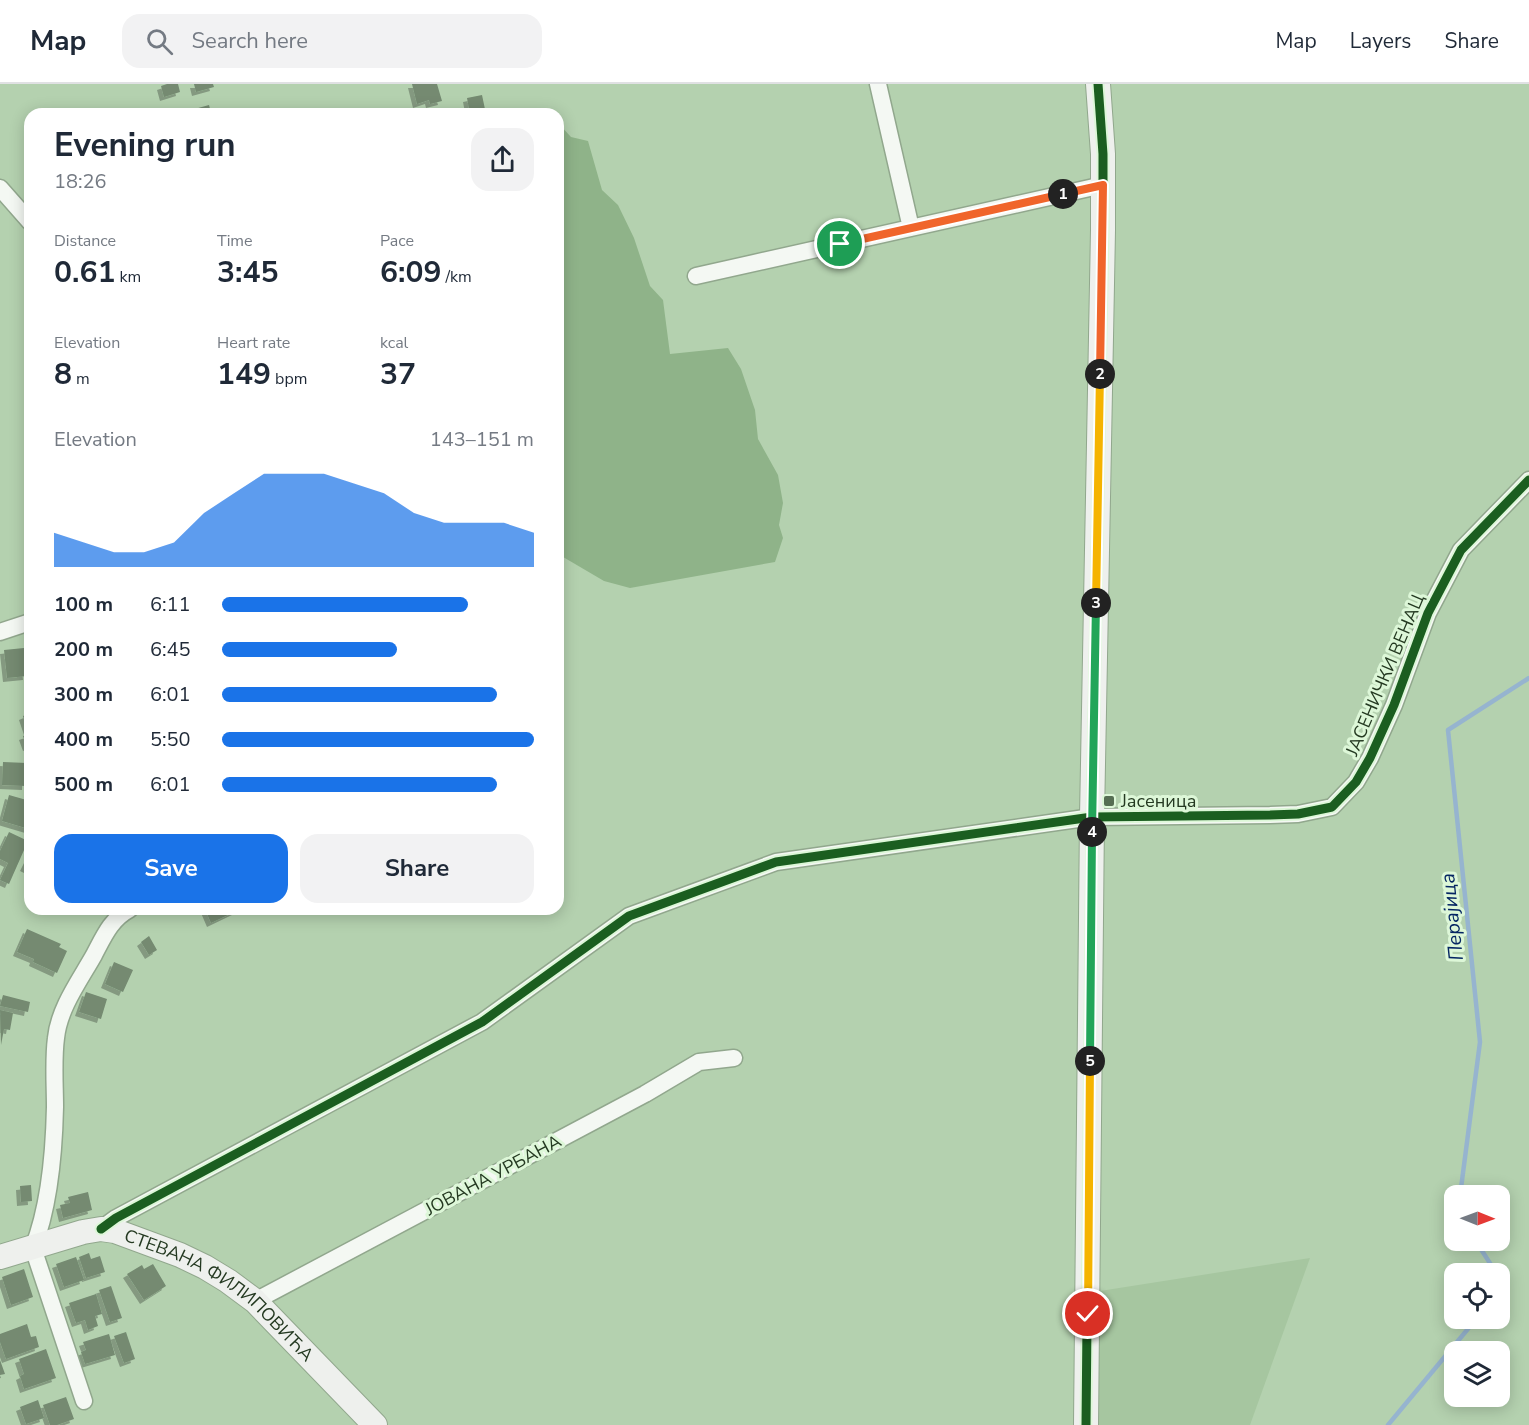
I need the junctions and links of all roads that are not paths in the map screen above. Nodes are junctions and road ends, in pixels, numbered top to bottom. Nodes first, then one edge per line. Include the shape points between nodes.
1 (878, 84) edge
2 (1098, 84) edge
3 (1103, 185) junction
4 (0, 188) edge
5 (24, 215) edge
6 (911, 228) junction
7 (696, 276) dead end
8 (1529, 480) edge
9 (24, 624) edge
10 (0, 632) edge
11 (1092, 817) junction
12 (119, 915) edge
13 (734, 1058) dead end
14 (100, 1229) junction
15 (33, 1248) junction
16 (0, 1257) edge
17 (255, 1301) junction
18 (84, 1401) dead end
19 (375, 1425) edge
20 (1086, 1425) edge

1 - 6 street
2 - 3 street
3 - 6 street
3 - 11 street
4 - 5 street
6 - 7 street
8 - 11 street, ЈАСЕНИЧКИ ВЕНАЦ via 1461,550 1428,613 1370,758 1356,782 1332,807 1279,815
9 - 10 street
11 - 14 street, ЈАСЕНИЧКИ ВЕНАЦ via 776,862 629,916 482,1022
11 - 20 street
12 - 15 street via 110,924 60,1021 51,1166 42,1226
13 - 17 street, ЈОВАНА УРБАНА via 699,1062
14 - 15 street, СТЕВАНА ФИЛИПОВИЋА
14 - 17 street, СТЕВАНА ФИЛИПОВИЋА via 130,1236 205,1267
15 - 16 street, СТЕВАНА ФИЛИПОВИЋА
15 - 18 street
17 - 19 street, СТЕВАНА ФИЛИПОВИЋА

